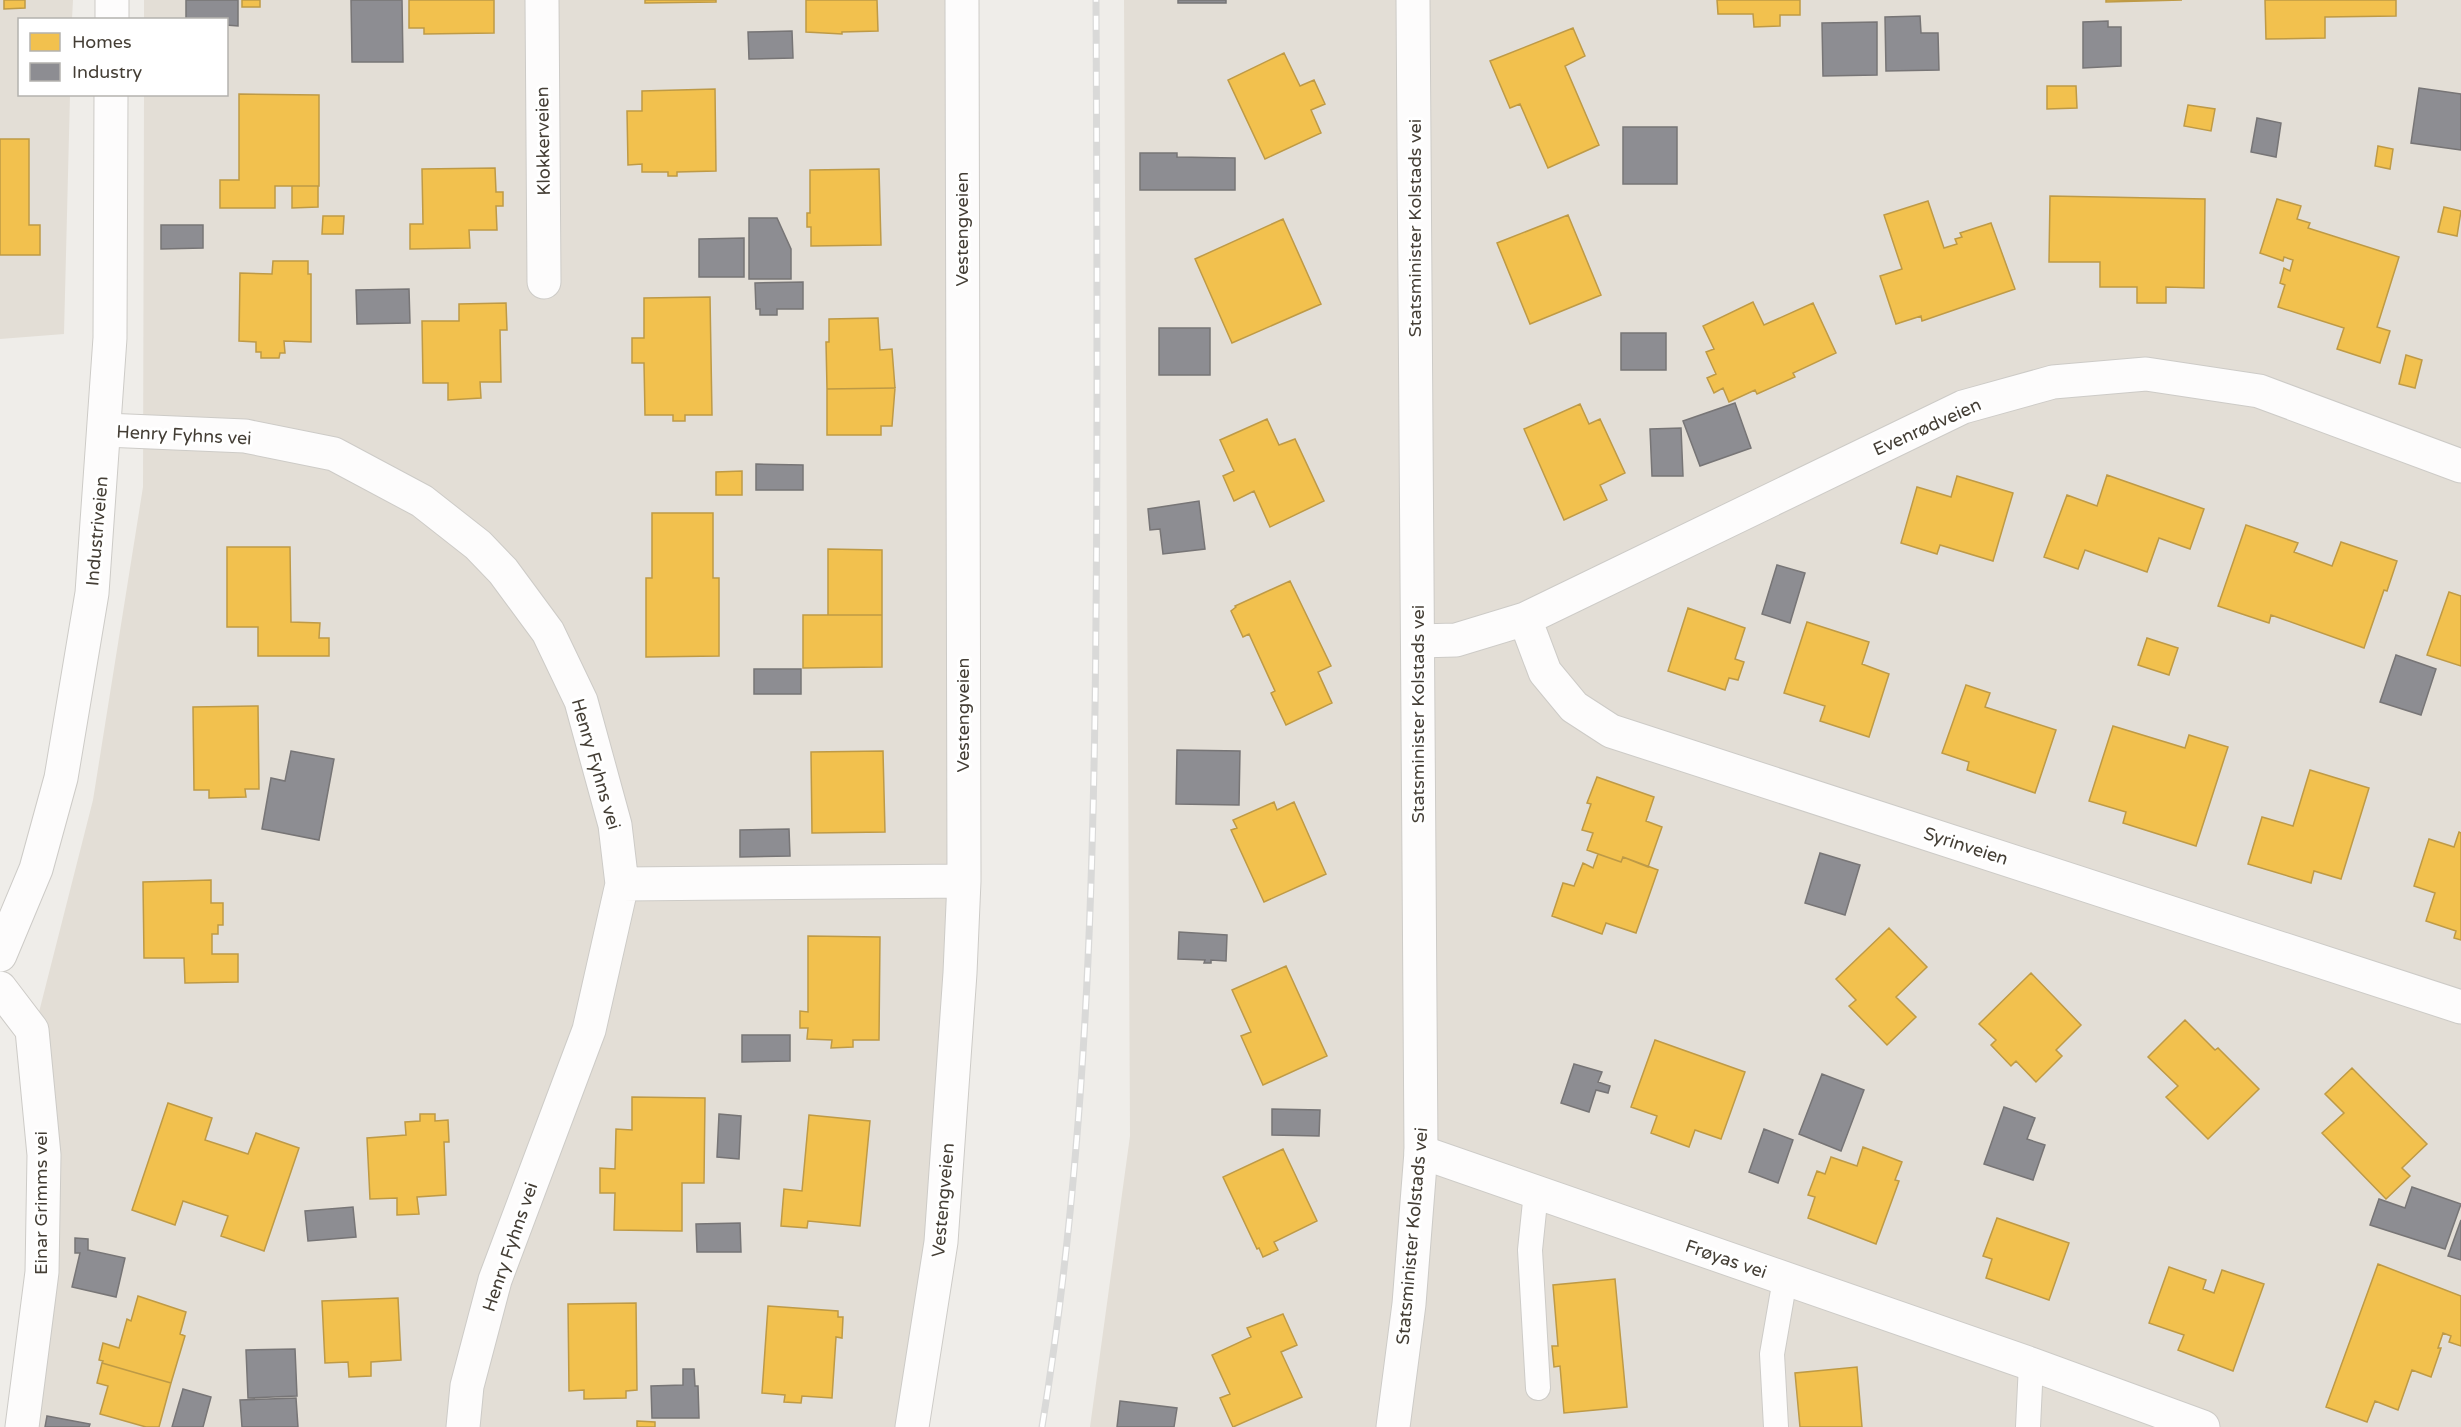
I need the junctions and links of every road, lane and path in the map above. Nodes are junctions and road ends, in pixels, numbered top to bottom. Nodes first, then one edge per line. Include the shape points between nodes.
1 (112, 0) edge
2 (542, 0) edge
3 (962, 0) edge
4 (1413, 0) edge
5 (112, 18) edge
6 (111, 96) edge
7 (544, 282) dead end
8 (105, 430) junction
9 (2461, 466) edge
10 (1525, 618) junction
11 (1418, 641) junction
12 (964, 881) junction
13 (622, 884) junction
14 (0, 955) edge
15 (0, 988) edge
16 (2461, 1007) edge
17 (1421, 1152) junction
18 (1536, 1192) junction
19 (1785, 1279) junction
20 (2031, 1364) junction
21 (1538, 1388) dead end
22 (22, 1427) edge
23 (463, 1427) edge
24 (912, 1427) edge
25 (1393, 1427) edge
26 (1776, 1427) edge
27 (2028, 1427) edge
28 (2203, 1427) edge

1 - 5 street
2 - 7 street, Klokkerveien
3 - 12 street, Vestengveien
4 - 11 street, Statsminister Kolstads vei
6 - 8 street, Industriveien via 110,338
8 - 13 street, Henry Fyhns vei via 245,436 334,454 422,501 478,545 503,571 548,632 581,701 615,825
8 - 14 street, Industriveien via 92,592 61,778 36,869
9 - 10 street, Evenrødveien via 2259,391 2146,374 2053,382 1963,407
10 - 11 street, Evenrødveien via 1456,640
10 - 16 street, Syrinveien via 1545,672 1574,707 1611,731
11 - 17 street, Statsminister Kolstads vei
12 - 13 street
12 - 24 street, Vestengveien via 941,1242
13 - 23 street, Henry Fyhns vei via 589,1030 495,1280 467,1386
15 - 22 street, Einar Grimms vei via 32,1030 44,1155 42,1272
17 - 18 street, Frøyas vei
17 - 25 street, Statsminister Kolstads vei via 1409,1304
18 - 19 street, Frøyas vei
18 - 21 lane via 1530,1250
19 - 20 street, Frøyas vei
19 - 26 lane via 1772,1353
20 - 27 lane
20 - 28 street, Frøyas vei

